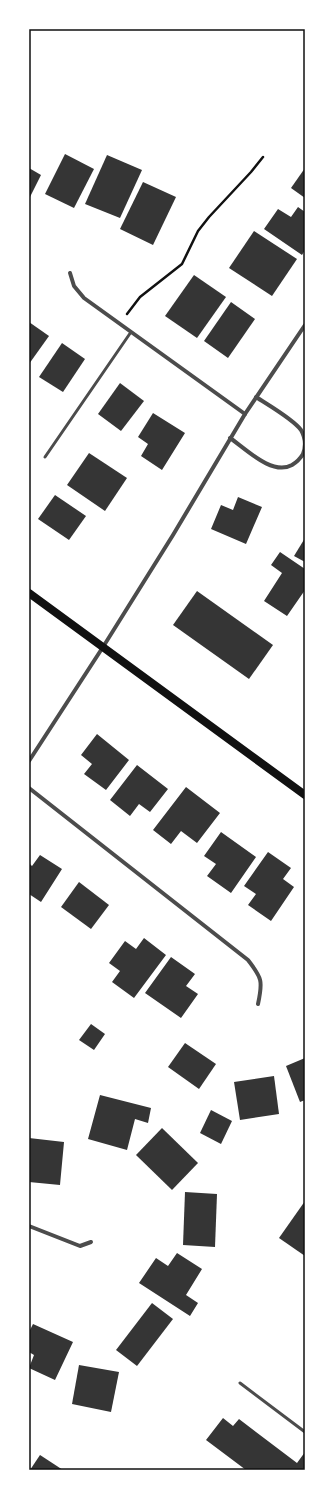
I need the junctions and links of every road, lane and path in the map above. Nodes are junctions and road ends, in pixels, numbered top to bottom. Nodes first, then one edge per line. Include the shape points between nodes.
1 (263, 157) dead end
2 (70, 273) dead end
3 (119, 324) junction
4 (305, 325) edge
5 (131, 332) junction
6 (256, 397) junction
7 (245, 414) junction
8 (230, 438) junction
9 (45, 457) dead end
10 (29, 592) edge
11 (103, 647) junction
12 (29, 761) edge
13 (29, 788) edge
14 (305, 795) edge
15 (258, 1004) dead end
16 (29, 1226) edge
17 (90, 1242) dead end
18 (240, 1383) dead end
19 (305, 1432) edge

1 - 3 path via 198,231 182,264 140,297
2 - 3 street via 74,286 84,298
3 - 5 street
4 - 6 street
5 - 7 street
5 - 9 lane
6 - 7 street
6 - 8 street via 301,430 305,447 302,455 290,466 273,467
7 - 8 street
8 - 11 street
10 - 11 main road
11 - 12 street
11 - 14 main road
13 - 15 street via 248,960 259,974 262,987
16 - 17 street via 80,1246
18 - 19 lane

